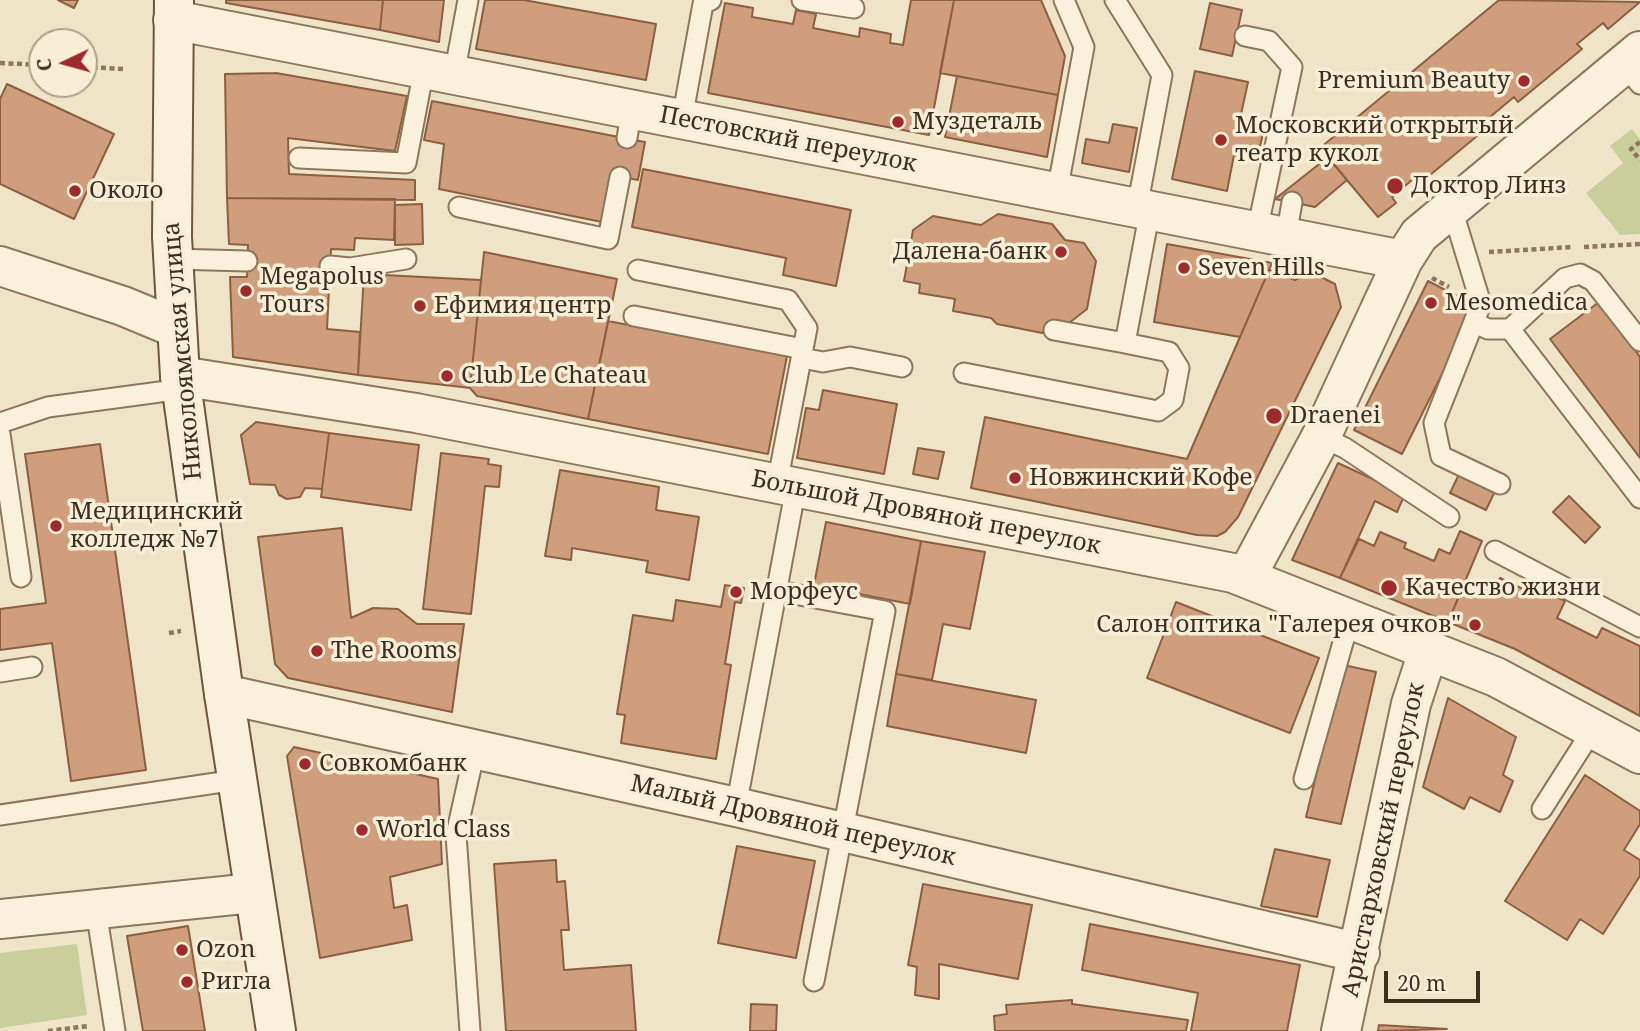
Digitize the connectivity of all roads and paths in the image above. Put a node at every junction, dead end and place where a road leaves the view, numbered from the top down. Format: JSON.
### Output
{"nodes":[{"id":1,"x":468,"y":0,"type":"edge"},
{"id":2,"x":710,"y":0,"type":"edge"},
{"id":3,"x":802,"y":0,"type":"edge"},
{"id":4,"x":1064,"y":0,"type":"edge"},
{"id":5,"x":1115,"y":0,"type":"edge"},
{"id":6,"x":854,"y":8,"type":"dead end"},
{"id":7,"x":173,"y":10,"type":"edge"},
{"id":8,"x":1245,"y":36,"type":"dead end"},
{"id":9,"x":0,"y":63,"type":"edge"},
{"id":10,"x":28,"y":64,"type":"edge"},
{"id":11,"x":1635,"y":66,"type":"edge"},
{"id":12,"x":98,"y":68,"type":"edge"},
{"id":13,"x":125,"y":69,"type":"dead end"},
{"id":14,"x":439,"y":72,"type":"junction"},
{"id":15,"x":682,"y":119,"type":"junction"},
{"id":16,"x":1640,"y":142,"type":"edge"},
{"id":17,"x":299,"y":158,"type":"dead end"},
{"id":18,"x":1640,"y":160,"type":"edge"},
{"id":19,"x":620,"y":177,"type":"dead end"},
{"id":20,"x":1057,"y":192,"type":"junction"},
{"id":21,"x":459,"y":207,"type":"dead end"},
{"id":22,"x":1144,"y":209,"type":"junction"},
{"id":23,"x":1446,"y":211,"type":"junction"},
{"id":24,"x":1278,"y":224,"type":"junction"},
{"id":25,"x":1640,"y":244,"type":"edge"},
{"id":26,"x":1465,"y":253,"type":"junction"},
{"id":27,"x":173,"y":258,"type":"junction"},
{"id":28,"x":406,"y":259,"type":"dead end"},
{"id":29,"x":1403,"y":260,"type":"junction"},
{"id":30,"x":247,"y":261,"type":"dead end"},
{"id":31,"x":0,"y":266,"type":"edge"},
{"id":32,"x":330,"y":266,"type":"dead end"},
{"id":33,"x":638,"y":270,"type":"dead end"},
{"id":34,"x":634,"y":316,"type":"dead end"},
{"id":35,"x":1475,"y":323,"type":"junction"},
{"id":36,"x":176,"y":328,"type":"junction"},
{"id":37,"x":1510,"y":329,"type":"junction"},
{"id":38,"x":1054,"y":330,"type":"dead end"},
{"id":39,"x":1640,"y":341,"type":"edge"},
{"id":40,"x":1125,"y":343,"type":"junction"},
{"id":41,"x":803,"y":353,"type":"junction"},
{"id":42,"x":902,"y":367,"type":"dead end"},
{"id":43,"x":964,"y":373,"type":"dead end"},
{"id":44,"x":181,"y":383,"type":"junction"},
{"id":45,"x":0,"y":423,"type":"edge"},
{"id":46,"x":0,"y":435,"type":"edge"},
{"id":47,"x":1321,"y":437,"type":"junction"},
{"id":48,"x":1500,"y":484,"type":"dead end"},
{"id":49,"x":787,"y":485,"type":"junction"},
{"id":50,"x":1640,"y":498,"type":"edge"},
{"id":51,"x":1449,"y":517,"type":"dead end"},
{"id":52,"x":1495,"y":551,"type":"dead end"},
{"id":53,"x":1245,"y":577,"type":"junction"},
{"id":54,"x":20,"y":578,"type":"dead end"},
{"id":55,"x":778,"y":591,"type":"junction"},
{"id":56,"x":1350,"y":618,"type":"junction"},
{"id":57,"x":1640,"y":627,"type":"edge"},
{"id":58,"x":1429,"y":649,"type":"junction"},
{"id":59,"x":32,"y":667,"type":"dead end"},
{"id":60,"x":0,"y":671,"type":"edge"},
{"id":61,"x":224,"y":694,"type":"junction"},
{"id":62,"x":1593,"y":729,"type":"junction"},
{"id":63,"x":475,"y":750,"type":"junction"},
{"id":64,"x":1640,"y":754,"type":"edge"},
{"id":65,"x":236,"y":779,"type":"junction"},
{"id":66,"x":1304,"y":779,"type":"dead end"},
{"id":67,"x":736,"y":807,"type":"junction"},
{"id":68,"x":1542,"y":809,"type":"dead end"},
{"id":69,"x":0,"y":815,"type":"edge"},
{"id":70,"x":843,"y":832,"type":"junction"},
{"id":71,"x":253,"y":893,"type":"junction"},
{"id":72,"x":96,"y":910,"type":"junction"},
{"id":73,"x":0,"y":919,"type":"edge"},
{"id":74,"x":1360,"y":953,"type":"junction"},
{"id":75,"x":814,"y":981,"type":"dead end"},
{"id":76,"x":114,"y":1027,"type":"edge"},
{"id":77,"x":48,"y":1031,"type":"edge"},
{"id":78,"x":276,"y":1031,"type":"edge"},
{"id":79,"x":470,"y":1031,"type":"edge"},
{"id":80,"x":1341,"y":1031,"type":"edge"}],
"edges":[{"from":1,"to":14,"type":"lane"},
{"from":2,"to":15,"type":"lane"},
{"from":3,"to":6,"type":"lane"},
{"from":4,"to":20,"type":"lane"},
{"from":5,"to":22,"type":"lane"},
{"from":7,"to":14,"type":"street","name":"Пестовский переулок"},
{"from":7,"to":27,"type":"street","name":"Николоямская улица"},
{"from":8,"to":24,"type":"lane"},
{"from":9,"to":10,"type":"path"},
{"from":11,"to":23,"type":"street"},
{"from":12,"to":13,"type":"path"},
{"from":14,"to":15,"type":"street","name":"Пестовский переулок"},
{"from":14,"to":17,"type":"lane"},
{"from":15,"to":20,"type":"street","name":"Пестовский переулок"},
{"from":16,"to":18,"type":"path"},
{"from":19,"to":21,"type":"lane"},
{"from":20,"to":22,"type":"street","name":"Пестовский переулок"},
{"from":22,"to":24,"type":"street","name":"Пестовский переулок"},
{"from":22,"to":40,"type":"lane"},
{"from":23,"to":26,"type":"lane"},
{"from":23,"to":29,"type":"street"},
{"from":24,"to":29,"type":"street","name":"Пестовский переулок"},
{"from":25,"to":26,"type":"path"},
{"from":26,"to":35,"type":"lane"},
{"from":27,"to":30,"type":"lane"},
{"from":27,"to":36,"type":"street","name":"Николоямская улица"},
{"from":28,"to":32,"type":"lane"},
{"from":29,"to":47,"type":"street"},
{"from":31,"to":36,"type":"street"},
{"from":33,"to":41,"type":"lane"},
{"from":34,"to":41,"type":"lane"},
{"from":35,"to":37,"type":"lane"},
{"from":35,"to":48,"type":"lane"},
{"from":36,"to":44,"type":"street","name":"Николоямская улица"},
{"from":37,"to":39,"type":"lane"},
{"from":37,"to":50,"type":"lane"},
{"from":38,"to":40,"type":"lane"},
{"from":40,"to":43,"type":"lane"},
{"from":41,"to":42,"type":"lane"},
{"from":41,"to":49,"type":"lane"},
{"from":44,"to":45,"type":"lane"},
{"from":44,"to":49,"type":"street","name":"Большой Дровяной переулок"},
{"from":44,"to":61,"type":"street","name":"Николоямская улица"},
{"from":46,"to":54,"type":"lane"},
{"from":47,"to":51,"type":"lane"},
{"from":47,"to":53,"type":"street"},
{"from":49,"to":53,"type":"street","name":"Большой Дровяной переулок"},
{"from":49,"to":55,"type":"lane"},
{"from":52,"to":57,"type":"lane"},
{"from":53,"to":56,"type":"street","name":"Большой Дровяной переулок"},
{"from":55,"to":67,"type":"lane"},
{"from":55,"to":70,"type":"lane"},
{"from":56,"to":58,"type":"street","name":"Большой Дровяной переулок"},
{"from":56,"to":66,"type":"lane"},
{"from":58,"to":62,"type":"street","name":"Большой Дровяной переулок"},
{"from":58,"to":74,"type":"street","name":"Аристарховский переулок"},
{"from":59,"to":60,"type":"lane"},
{"from":61,"to":63,"type":"street","name":"Малый Дровяной переулок"},
{"from":61,"to":65,"type":"street","name":"Николоямская улица"},
{"from":62,"to":64,"type":"street","name":"Большой Дровяной переулок"},
{"from":62,"to":68,"type":"lane"},
{"from":63,"to":67,"type":"street","name":"Малый Дровяной переулок"},
{"from":63,"to":79,"type":"lane"},
{"from":65,"to":69,"type":"lane"},
{"from":65,"to":71,"type":"street","name":"Николоямская улица"},
{"from":67,"to":70,"type":"street","name":"Малый Дровяной переулок"},
{"from":70,"to":74,"type":"street","name":"Малый Дровяной переулок"},
{"from":70,"to":75,"type":"lane"},
{"from":71,"to":72,"type":"street"},
{"from":71,"to":78,"type":"street","name":"Николоямская улица"},
{"from":72,"to":73,"type":"street"},
{"from":72,"to":76,"type":"lane"},
{"from":74,"to":80,"type":"street","name":"Аристарховский переулок"},
{"from":76,"to":77,"type":"path"}]}
